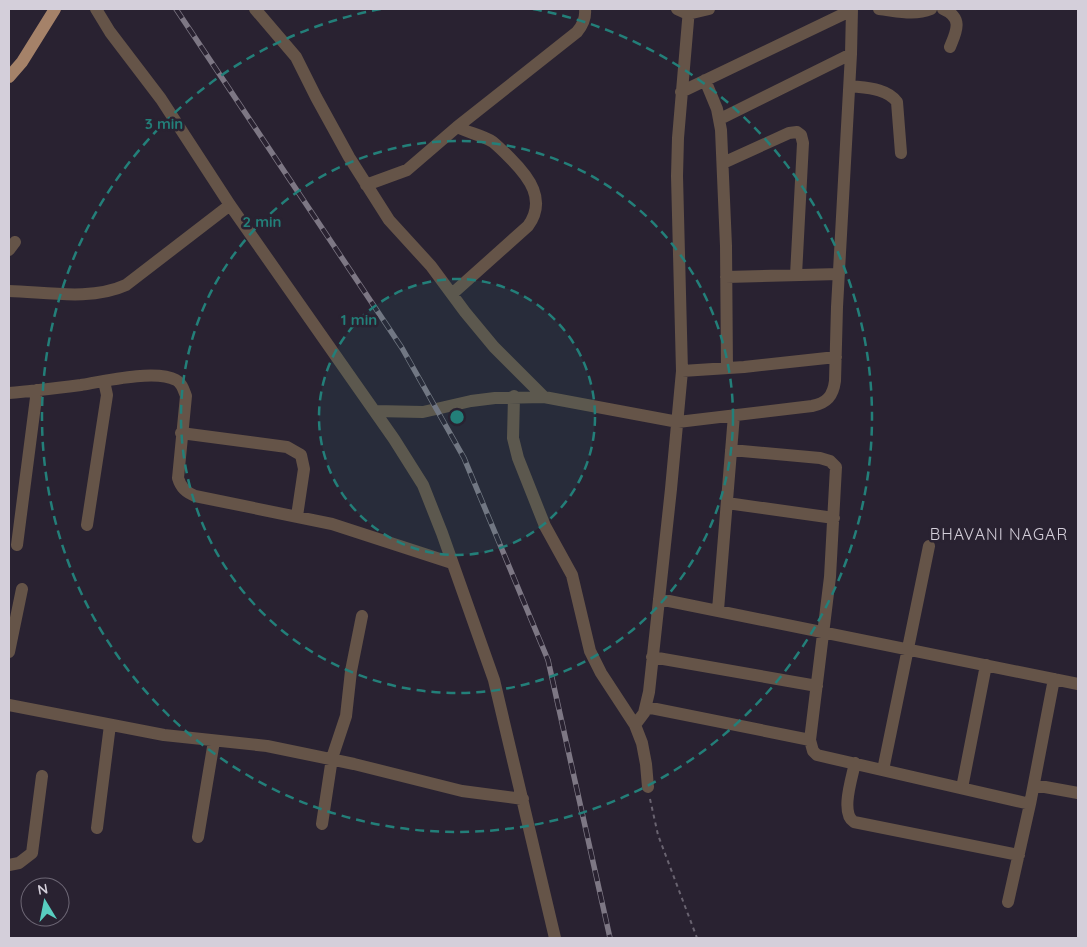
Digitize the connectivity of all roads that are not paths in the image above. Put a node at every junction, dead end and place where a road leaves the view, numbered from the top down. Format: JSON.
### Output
{"nodes":[{"id":1,"x":55,"y":9,"type":"edge"},
{"id":2,"x":96,"y":9,"type":"edge"},
{"id":3,"x":255,"y":9,"type":"edge"},
{"id":4,"x":584,"y":9,"type":"edge"},
{"id":5,"x":709,"y":9,"type":"edge"},
{"id":6,"x":852,"y":9,"type":"edge"},
{"id":7,"x":879,"y":9,"type":"edge"},
{"id":8,"x":931,"y":9,"type":"edge"},
{"id":9,"x":943,"y":9,"type":"edge"},
{"id":10,"x":685,"y":11,"type":"edge"},
{"id":11,"x":950,"y":48,"type":"dead end"},
{"id":12,"x":851,"y":54,"type":"junction"},
{"id":13,"x":9,"y":77,"type":"edge"},
{"id":14,"x":705,"y":80,"type":"junction"},
{"id":15,"x":850,"y":86,"type":"junction"},
{"id":16,"x":681,"y":92,"type":"junction"},
{"id":17,"x":720,"y":119,"type":"junction"},
{"id":18,"x":457,"y":127,"type":"junction"},
{"id":19,"x":901,"y":153,"type":"dead end"},
{"id":20,"x":723,"y":163,"type":"junction"},
{"id":21,"x":366,"y":185,"type":"junction"},
{"id":22,"x":230,"y":205,"type":"junction"},
{"id":23,"x":839,"y":274,"type":"junction"},
{"id":24,"x":796,"y":275,"type":"junction"},
{"id":25,"x":726,"y":277,"type":"junction"},
{"id":26,"x":9,"y":291,"type":"edge"},
{"id":27,"x":452,"y":294,"type":"junction"},
{"id":28,"x":836,"y":357,"type":"junction"},
{"id":29,"x":728,"y":368,"type":"junction"},
{"id":30,"x":682,"y":371,"type":"junction"},
{"id":31,"x":104,"y":381,"type":"junction"},
{"id":32,"x":37,"y":390,"type":"junction"},
{"id":33,"x":9,"y":393,"type":"edge"},
{"id":34,"x":514,"y":396,"type":"junction"},
{"id":35,"x":544,"y":397,"type":"junction"},
{"id":36,"x":375,"y":411,"type":"junction"},
{"id":37,"x":734,"y":416,"type":"junction"},
{"id":38,"x":678,"y":422,"type":"junction"},
{"id":39,"x":181,"y":433,"type":"junction"},
{"id":40,"x":731,"y":450,"type":"junction"},
{"id":41,"x":727,"y":503,"type":"junction"},
{"id":42,"x":297,"y":516,"type":"junction"},
{"id":43,"x":834,"y":518,"type":"junction"},
{"id":44,"x":86,"y":525,"type":"dead end"},
{"id":45,"x":17,"y":545,"type":"dead end"},
{"id":46,"x":929,"y":546,"type":"dead end"},
{"id":47,"x":452,"y":563,"type":"junction"},
{"id":48,"x":22,"y":589,"type":"dead end"},
{"id":49,"x":659,"y":599,"type":"junction"},
{"id":50,"x":718,"y":610,"type":"junction"},
{"id":51,"x":362,"y":616,"type":"dead end"},
{"id":52,"x":824,"y":632,"type":"junction"},
{"id":53,"x":909,"y":649,"type":"junction"},
{"id":54,"x":9,"y":652,"type":"edge"},
{"id":55,"x":652,"y":657,"type":"junction"},
{"id":56,"x":986,"y":665,"type":"junction"},
{"id":57,"x":1054,"y":679,"type":"junction"},
{"id":58,"x":1078,"y":684,"type":"edge"},
{"id":59,"x":817,"y":686,"type":"junction"},
{"id":60,"x":9,"y":705,"type":"edge"},
{"id":61,"x":646,"y":707,"type":"junction"},
{"id":62,"x":110,"y":725,"type":"junction"},
{"id":63,"x":635,"y":725,"type":"junction"},
{"id":64,"x":810,"y":740,"type":"junction"},
{"id":65,"x":214,"y":741,"type":"junction"},
{"id":66,"x":332,"y":758,"type":"junction"},
{"id":67,"x":855,"y":763,"type":"junction"},
{"id":68,"x":883,"y":770,"type":"junction"},
{"id":69,"x":42,"y":776,"type":"dead end"},
{"id":70,"x":1034,"y":785,"type":"junction"},
{"id":71,"x":648,"y":787,"type":"road end"},
{"id":72,"x":962,"y":788,"type":"junction"},
{"id":73,"x":1078,"y":793,"type":"edge"},
{"id":74,"x":522,"y":799,"type":"junction"},
{"id":75,"x":1030,"y":804,"type":"junction"},
{"id":76,"x":322,"y":824,"type":"dead end"},
{"id":77,"x":97,"y":828,"type":"dead end"},
{"id":78,"x":198,"y":837,"type":"dead end"},
{"id":79,"x":1019,"y":856,"type":"junction"},
{"id":80,"x":9,"y":865,"type":"edge"},
{"id":81,"x":1008,"y":902,"type":"dead end"},
{"id":82,"x":555,"y":938,"type":"edge"}],
"edges":[{"from":1,"to":13,"type":"main road"},
{"from":2,"to":22,"type":"street"},
{"from":3,"to":21,"type":"street"},
{"from":4,"to":18,"type":"street"},
{"from":5,"to":10,"type":"street"},
{"from":6,"to":12,"type":"street"},
{"from":6,"to":14,"type":"street"},
{"from":7,"to":8,"type":"street"},
{"from":9,"to":11,"type":"street"},
{"from":10,"to":16,"type":"street"},
{"from":12,"to":15,"type":"street"},
{"from":12,"to":17,"type":"street"},
{"from":14,"to":16,"type":"street"},
{"from":14,"to":17,"type":"street"},
{"from":15,"to":19,"type":"street"},
{"from":15,"to":23,"type":"street"},
{"from":16,"to":30,"type":"street"},
{"from":17,"to":20,"type":"street"},
{"from":18,"to":21,"type":"street"},
{"from":18,"to":27,"type":"street"},
{"from":20,"to":24,"type":"street"},
{"from":20,"to":25,"type":"street"},
{"from":21,"to":27,"type":"street"},
{"from":22,"to":26,"type":"street"},
{"from":22,"to":36,"type":"street"},
{"from":23,"to":24,"type":"street"},
{"from":23,"to":28,"type":"street"},
{"from":24,"to":25,"type":"street"},
{"from":25,"to":29,"type":"street"},
{"from":27,"to":35,"type":"street"},
{"from":28,"to":29,"type":"street"},
{"from":28,"to":37,"type":"street"},
{"from":29,"to":30,"type":"street"},
{"from":30,"to":38,"type":"street"},
{"from":31,"to":32,"type":"street"},
{"from":31,"to":39,"type":"street"},
{"from":31,"to":44,"type":"street"},
{"from":32,"to":33,"type":"street"},
{"from":32,"to":45,"type":"street"},
{"from":34,"to":35,"type":"street"},
{"from":34,"to":36,"type":"street"},
{"from":34,"to":63,"type":"street"},
{"from":35,"to":38,"type":"street"},
{"from":36,"to":47,"type":"street"},
{"from":37,"to":38,"type":"street"},
{"from":37,"to":40,"type":"street"},
{"from":38,"to":49,"type":"street"},
{"from":39,"to":42,"type":"street"},
{"from":39,"to":42,"type":"street"},
{"from":40,"to":41,"type":"street"},
{"from":40,"to":43,"type":"street"},
{"from":41,"to":43,"type":"street"},
{"from":41,"to":50,"type":"street"},
{"from":42,"to":47,"type":"street"},
{"from":43,"to":52,"type":"street"},
{"from":46,"to":53,"type":"street"},
{"from":47,"to":74,"type":"street"},
{"from":48,"to":54,"type":"street"},
{"from":49,"to":50,"type":"street"},
{"from":49,"to":55,"type":"street"},
{"from":50,"to":52,"type":"street"},
{"from":51,"to":66,"type":"street"},
{"from":52,"to":53,"type":"street"},
{"from":52,"to":59,"type":"street"},
{"from":53,"to":56,"type":"street"},
{"from":53,"to":68,"type":"street"},
{"from":55,"to":59,"type":"street"},
{"from":55,"to":61,"type":"street"},
{"from":56,"to":57,"type":"street"},
{"from":56,"to":72,"type":"street"},
{"from":57,"to":58,"type":"street"},
{"from":57,"to":70,"type":"street"},
{"from":59,"to":64,"type":"street"},
{"from":60,"to":62,"type":"street"},
{"from":61,"to":63,"type":"street"},
{"from":61,"to":64,"type":"street"},
{"from":62,"to":65,"type":"street"},
{"from":62,"to":77,"type":"street"},
{"from":63,"to":71,"type":"street"},
{"from":64,"to":67,"type":"street"},
{"from":65,"to":66,"type":"street"},
{"from":65,"to":78,"type":"street"},
{"from":66,"to":74,"type":"street"},
{"from":66,"to":76,"type":"street"},
{"from":67,"to":68,"type":"street"},
{"from":67,"to":79,"type":"street"},
{"from":68,"to":72,"type":"street"},
{"from":69,"to":80,"type":"street"},
{"from":70,"to":73,"type":"street"},
{"from":70,"to":75,"type":"street"},
{"from":72,"to":75,"type":"street"},
{"from":74,"to":82,"type":"street"},
{"from":75,"to":79,"type":"street"},
{"from":79,"to":81,"type":"street"}]}
